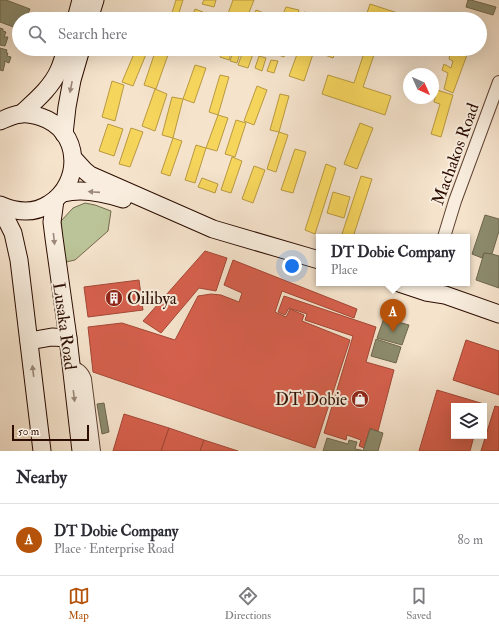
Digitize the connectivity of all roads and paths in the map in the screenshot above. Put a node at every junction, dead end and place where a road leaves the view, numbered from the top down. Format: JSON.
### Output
{"nodes":[{"id":1,"x":81,"y":0,"type":"edge"},
{"id":2,"x":95,"y":0,"type":"edge"},
{"id":3,"x":78,"y":12,"type":"edge"},
{"id":4,"x":91,"y":12,"type":"edge"},
{"id":5,"x":63,"y":56,"type":"edge"},
{"id":6,"x":78,"y":56,"type":"edge"},
{"id":7,"x":499,"y":82,"type":"edge"},
{"id":8,"x":21,"y":114,"type":"junction"},
{"id":9,"x":0,"y":121,"type":"edge"},
{"id":10,"x":64,"y":134,"type":"junction"},
{"id":11,"x":73,"y":158,"type":"junction"},
{"id":12,"x":59,"y":197,"type":"junction"},
{"id":13,"x":0,"y":206,"type":"edge"},
{"id":14,"x":172,"y":211,"type":"junction"},
{"id":15,"x":445,"y":234,"type":"edge"},
{"id":16,"x":316,"y":259,"type":"edge"},
{"id":17,"x":428,"y":287,"type":"edge"},
{"id":18,"x":499,"y":314,"type":"edge"},
{"id":19,"x":68,"y":338,"type":"junction"},
{"id":20,"x":29,"y":341,"type":"junction"},
{"id":21,"x":71,"y":366,"type":"junction"},
{"id":22,"x":42,"y":451,"type":"edge"},
{"id":23,"x":81,"y":451,"type":"edge"},
{"id":24,"x":94,"y":451,"type":"edge"}],
"edges":[{"from":1,"to":3,"type":"main road"},
{"from":2,"to":4,"type":"main road"},
{"from":5,"to":8,"type":"main road"},
{"from":6,"to":10,"type":"main road","one_way":true},
{"from":7,"to":15,"type":"street","name":"Machakos Road"},
{"from":8,"to":9,"type":"main road"},
{"from":8,"to":10,"type":"main road"},
{"from":10,"to":11,"type":"main road"},
{"from":11,"to":12,"type":"main road","name":"Lusaka Road"},
{"from":11,"to":14,"type":"main road"},
{"from":12,"to":13,"type":"main road"},
{"from":14,"to":12,"type":"main road","one_way":true},
{"from":12,"to":19,"type":"main road","name":"Lusaka Road","one_way":true},
{"from":13,"to":20,"type":"main road"},
{"from":14,"to":16,"type":"main road"},
{"from":17,"to":18,"type":"main road"},
{"from":19,"to":20,"type":"main road"},
{"from":19,"to":21,"type":"main road","name":"Lusaka Road"},
{"from":22,"to":20,"type":"main road","one_way":true},
{"from":21,"to":23,"type":"main road","name":"Lusaka Road","one_way":true},
{"from":21,"to":24,"type":"street"}]}
